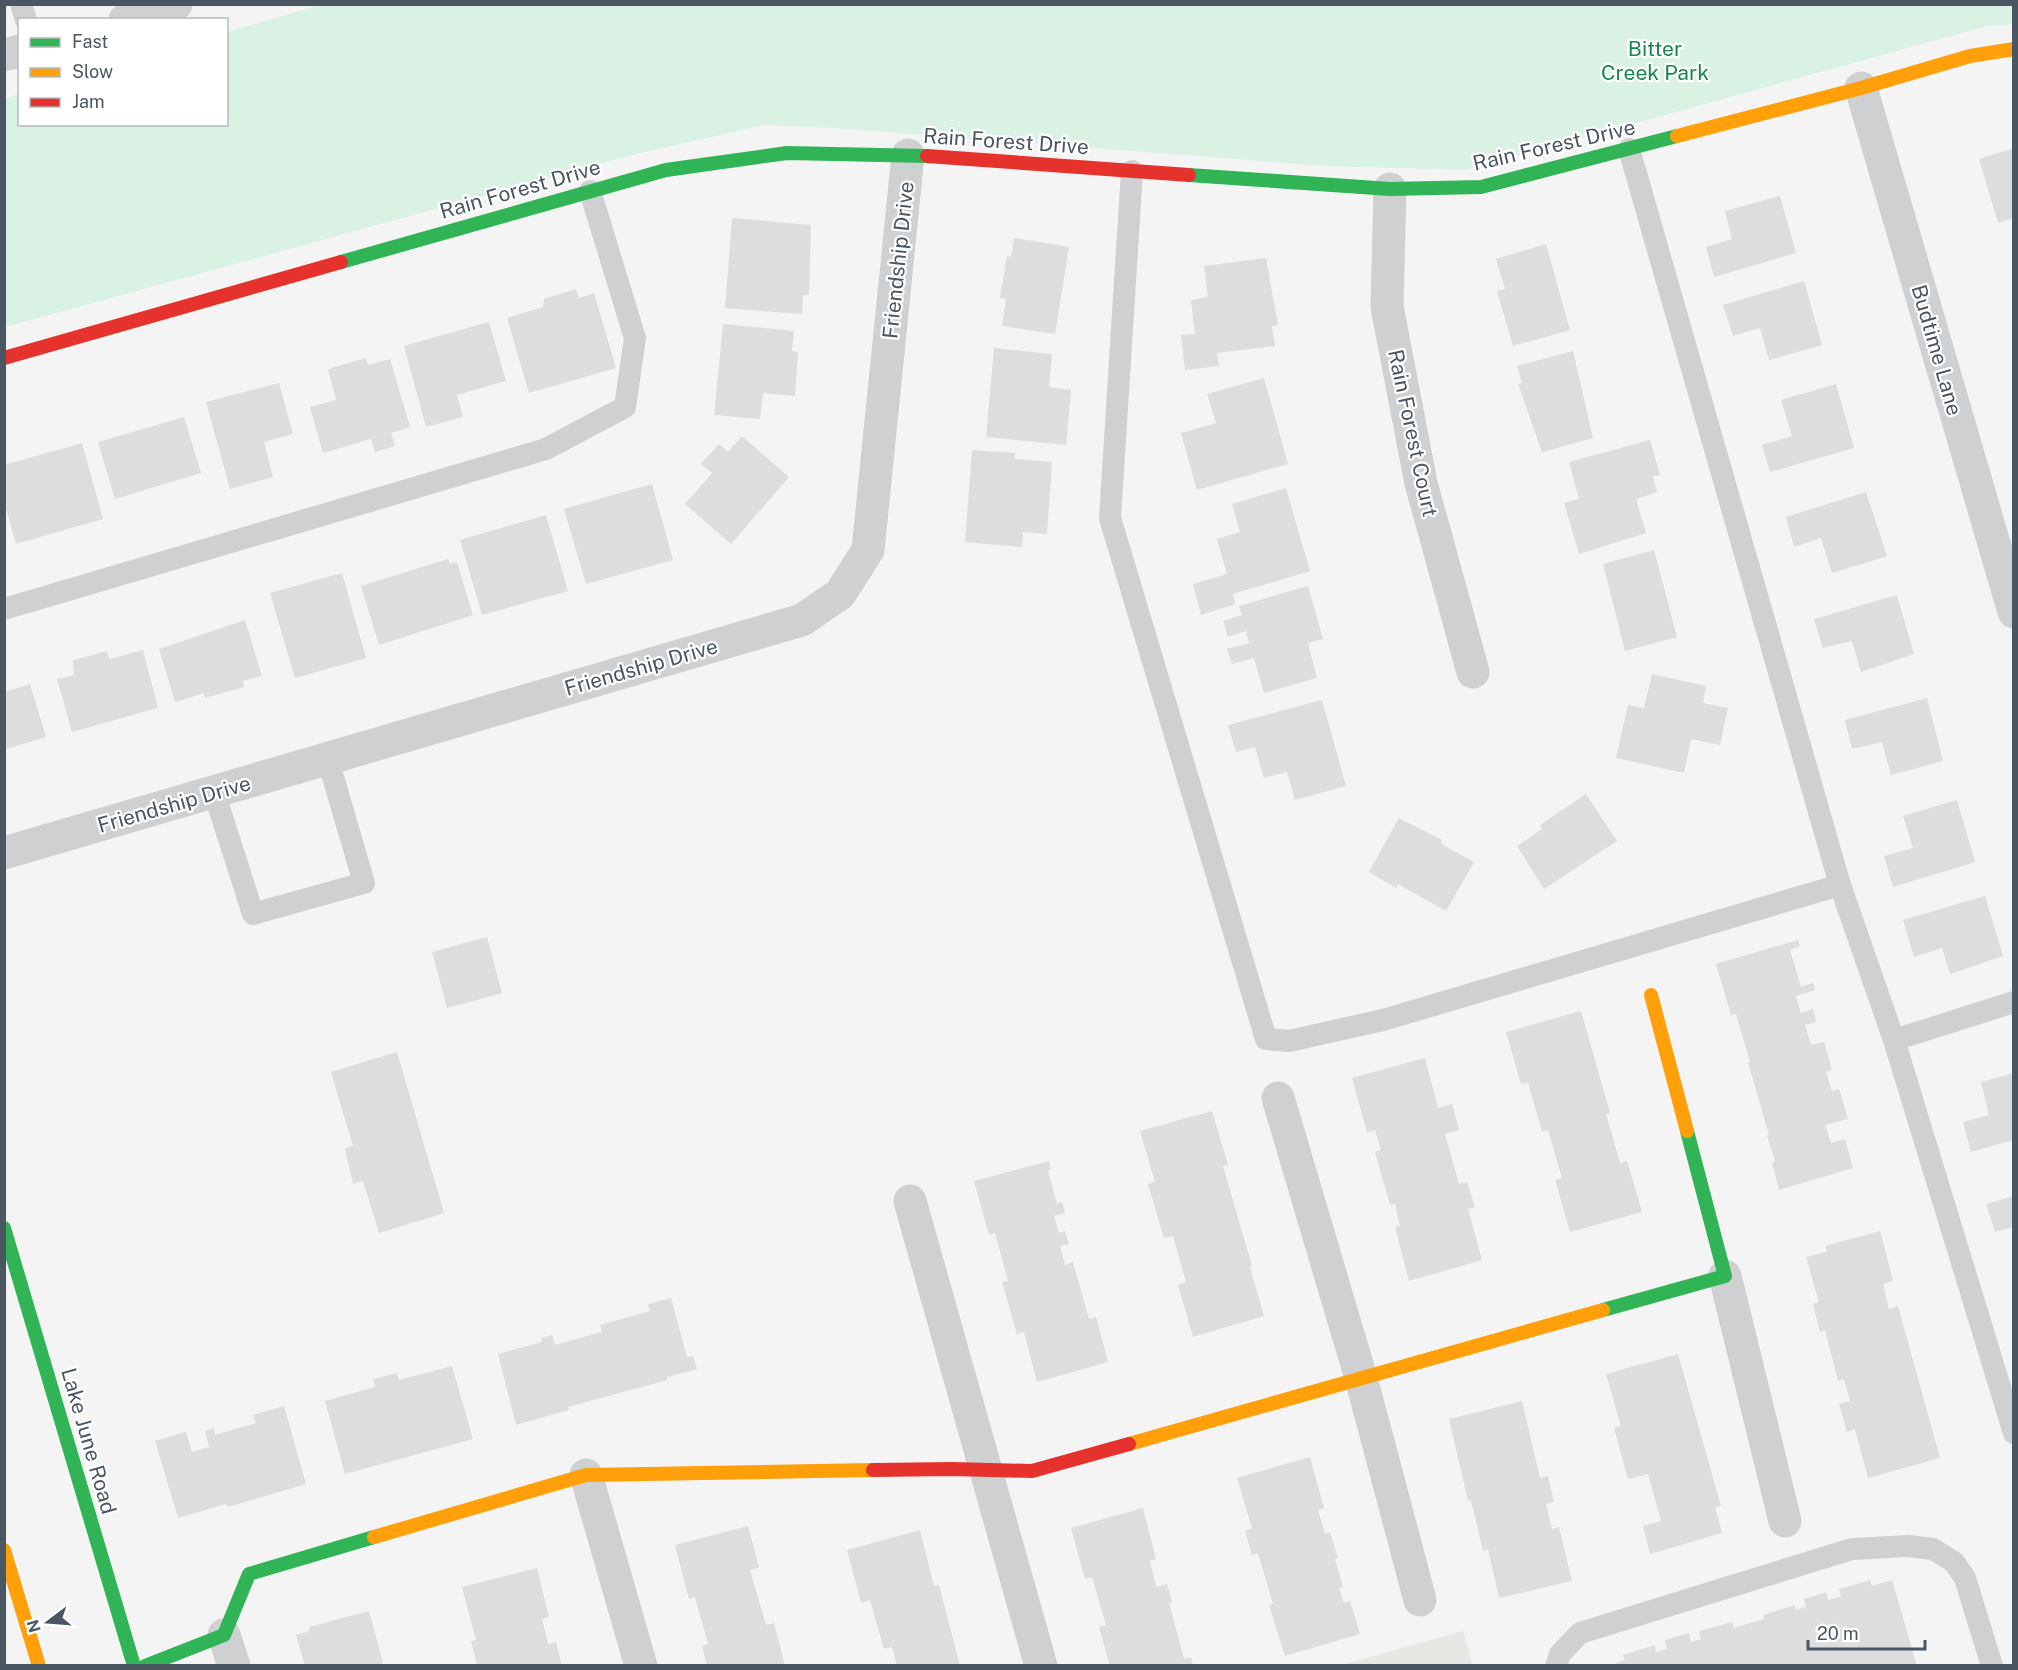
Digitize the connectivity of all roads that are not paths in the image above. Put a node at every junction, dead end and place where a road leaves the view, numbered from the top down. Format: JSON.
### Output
{"nodes":[{"id":1,"x":176,"y":4,"type":"edge"},
{"id":2,"x":131,"y":18,"type":"edge"},
{"id":3,"x":2013,"y":49,"type":"edge"},
{"id":4,"x":1861,"y":88,"type":"junction"},
{"id":5,"x":1629,"y":149,"type":"junction"},
{"id":6,"x":908,"y":155,"type":"junction"},
{"id":7,"x":1132,"y":171,"type":"junction"},
{"id":8,"x":1390,"y":189,"type":"junction"},
{"id":9,"x":590,"y":191,"type":"junction"},
{"id":10,"x":4,"y":358,"type":"edge"},
{"id":11,"x":4,"y":609,"type":"edge"},
{"id":12,"x":2013,"y":612,"type":"edge"},
{"id":13,"x":1473,"y":672,"type":"dead end"},
{"id":14,"x":328,"y":760,"type":"junction"},
{"id":15,"x":214,"y":792,"type":"junction"},
{"id":16,"x":4,"y":853,"type":"edge"},
{"id":17,"x":1839,"y":885,"type":"junction"},
{"id":18,"x":1650,"y":995,"type":"dead end"},
{"id":19,"x":2013,"y":1002,"type":"edge"},
{"id":20,"x":1894,"y":1040,"type":"junction"},
{"id":21,"x":1278,"y":1098,"type":"dead end"},
{"id":22,"x":910,"y":1201,"type":"dead end"},
{"id":23,"x":4,"y":1228,"type":"edge"},
{"id":24,"x":1725,"y":1276,"type":"junction"},
{"id":25,"x":1361,"y":1378,"type":"junction"},
{"id":26,"x":2013,"y":1434,"type":"edge"},
{"id":27,"x":985,"y":1470,"type":"junction"},
{"id":28,"x":586,"y":1475,"type":"junction"},
{"id":29,"x":1785,"y":1521,"type":"dead end"},
{"id":30,"x":4,"y":1550,"type":"edge"},
{"id":31,"x":1420,"y":1600,"type":"dead end"},
{"id":32,"x":224,"y":1635,"type":"junction"},
{"id":33,"x":39,"y":1665,"type":"edge"},
{"id":34,"x":134,"y":1665,"type":"edge"},
{"id":35,"x":144,"y":1665,"type":"edge"},
{"id":36,"x":234,"y":1665,"type":"edge"},
{"id":37,"x":641,"y":1665,"type":"edge"},
{"id":38,"x":1041,"y":1665,"type":"edge"},
{"id":39,"x":1557,"y":1665,"type":"edge"},
{"id":40,"x":1992,"y":1665,"type":"edge"}],
"edges":[{"from":1,"to":2,"type":"street"},
{"from":3,"to":4,"type":"street","name":"Rain Forest Drive"},
{"from":4,"to":5,"type":"street","name":"Rain Forest Drive"},
{"from":4,"to":12,"type":"street","name":"Budtime Lane"},
{"from":5,"to":8,"type":"street","name":"Rain Forest Drive"},
{"from":5,"to":17,"type":"lane"},
{"from":6,"to":7,"type":"street","name":"Rain Forest Drive"},
{"from":6,"to":9,"type":"street","name":"Rain Forest Drive"},
{"from":6,"to":14,"type":"street","name":"Friendship Drive"},
{"from":7,"to":8,"type":"street","name":"Rain Forest Drive"},
{"from":7,"to":17,"type":"lane"},
{"from":8,"to":13,"type":"street","name":"Rain Forest Court"},
{"from":9,"to":10,"type":"street","name":"Rain Forest Drive"},
{"from":9,"to":11,"type":"lane"},
{"from":14,"to":15,"type":"street","name":"Friendship Drive"},
{"from":14,"to":15,"type":"lane"},
{"from":15,"to":16,"type":"street","name":"Friendship Drive"},
{"from":17,"to":20,"type":"lane"},
{"from":18,"to":24,"type":"street"},
{"from":19,"to":20,"type":"lane"},
{"from":20,"to":26,"type":"lane"},
{"from":21,"to":25,"type":"street"},
{"from":22,"to":27,"type":"street"},
{"from":23,"to":34,"type":"street","name":"Lake June Road"},
{"from":24,"to":25,"type":"street"},
{"from":24,"to":29,"type":"street"},
{"from":25,"to":27,"type":"street"},
{"from":25,"to":31,"type":"street"},
{"from":27,"to":28,"type":"street"},
{"from":27,"to":38,"type":"street"},
{"from":28,"to":32,"type":"street"},
{"from":28,"to":37,"type":"street"},
{"from":30,"to":33,"type":"street"},
{"from":32,"to":35,"type":"street"},
{"from":32,"to":36,"type":"street"},
{"from":39,"to":40,"type":"lane"}]}
